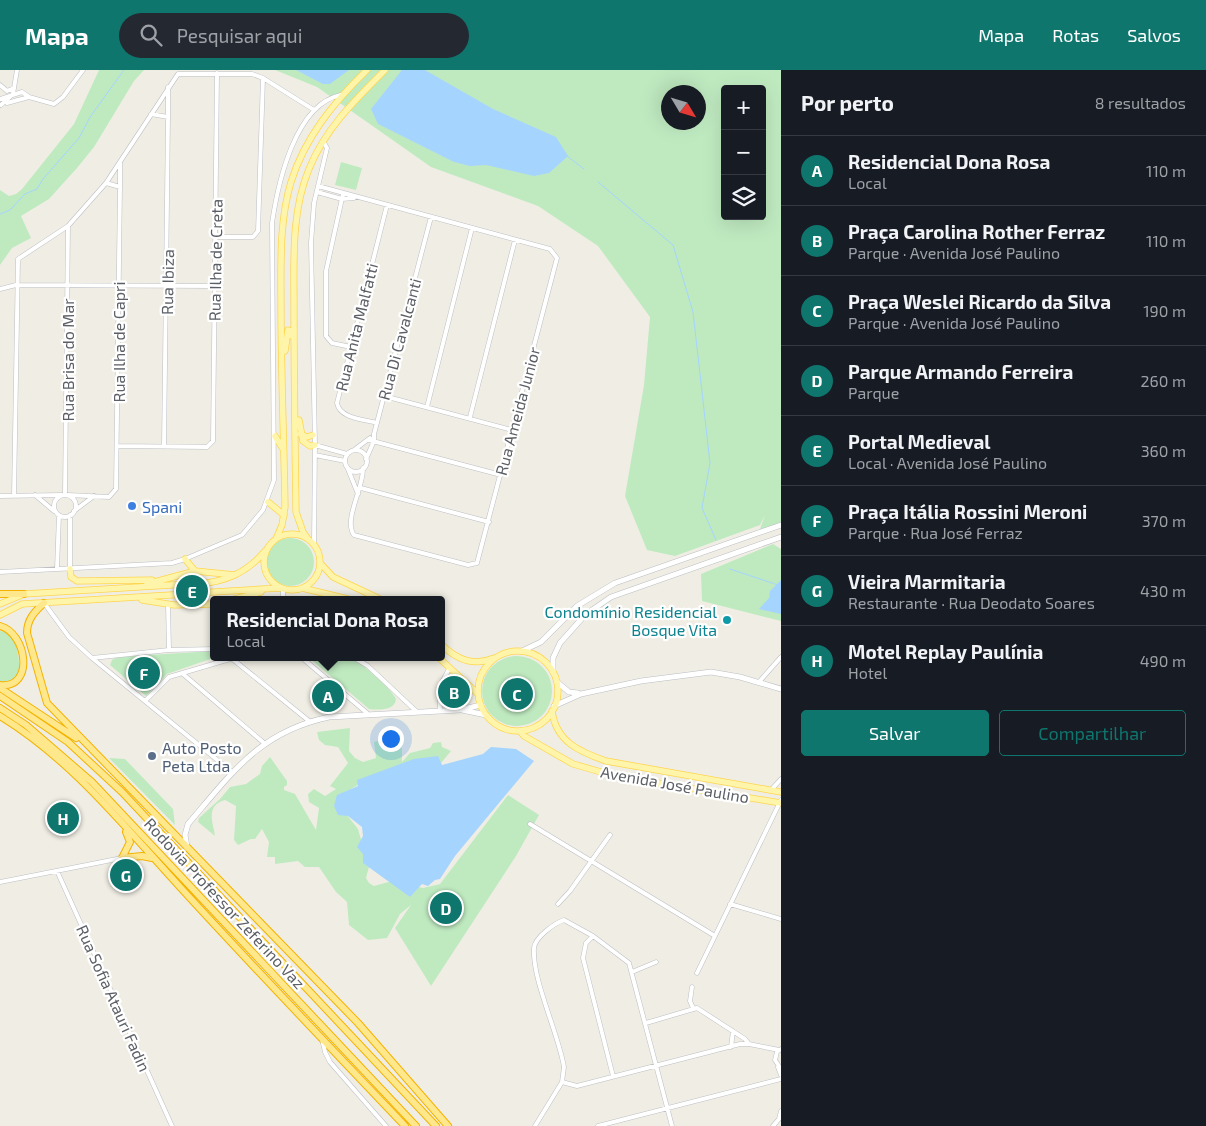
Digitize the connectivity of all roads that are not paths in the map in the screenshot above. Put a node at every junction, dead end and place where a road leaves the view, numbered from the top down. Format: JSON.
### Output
{"nodes":[{"id":1,"x":17,"y":70,"type":"edge"},
{"id":2,"x":82,"y":70,"type":"edge"},
{"id":3,"x":367,"y":70,"type":"edge"},
{"id":4,"x":385,"y":70,"type":"edge"},
{"id":5,"x":217,"y":73,"type":"junction"},
{"id":6,"x":263,"y":78,"type":"junction"},
{"id":7,"x":16,"y":83,"type":"junction"},
{"id":8,"x":0,"y":86,"type":"edge"},
{"id":9,"x":168,"y":87,"type":"junction"},
{"id":10,"x":22,"y":92,"type":"junction"},
{"id":11,"x":13,"y":94,"type":"junction"},
{"id":12,"x":341,"y":95,"type":"junction"},
{"id":13,"x":29,"y":97,"type":"junction"},
{"id":14,"x":0,"y":99,"type":"edge"},
{"id":15,"x":1,"y":105,"type":"edge"},
{"id":16,"x":314,"y":110,"type":"junction"},
{"id":17,"x":151,"y":114,"type":"junction"},
{"id":18,"x":168,"y":117,"type":"junction"},
{"id":19,"x":323,"y":141,"type":"junction"},
{"id":20,"x":120,"y":162,"type":"junction"},
{"id":21,"x":106,"y":183,"type":"junction"},
{"id":22,"x":318,"y":186,"type":"junction"},
{"id":23,"x":120,"y":187,"type":"junction"},
{"id":24,"x":317,"y":192,"type":"junction"},
{"id":25,"x":343,"y":194,"type":"junction"},
{"id":26,"x":356,"y":197,"type":"junction"},
{"id":27,"x":342,"y":199,"type":"junction"},
{"id":28,"x":387,"y":205,"type":"junction"},
{"id":29,"x":431,"y":218,"type":"junction"},
{"id":30,"x":68,"y":226,"type":"junction"},
{"id":31,"x":472,"y":228,"type":"junction"},
{"id":32,"x":216,"y":237,"type":"junction"},
{"id":33,"x":515,"y":240,"type":"junction"},
{"id":34,"x":16,"y":285,"type":"junction"},
{"id":35,"x":67,"y":286,"type":"junction"},
{"id":36,"x":118,"y":286,"type":"junction"},
{"id":37,"x":167,"y":286,"type":"junction"},
{"id":38,"x":214,"y":286,"type":"junction"},
{"id":39,"x":0,"y":289,"type":"edge"},
{"id":40,"x":351,"y":347,"type":"junction"},
{"id":41,"x":294,"y":356,"type":"junction"},
{"id":42,"x":282,"y":390,"type":"junction"},
{"id":43,"x":384,"y":396,"type":"junction"},
{"id":44,"x":427,"y":407,"type":"junction"},
{"id":45,"x":295,"y":411,"type":"junction"},
{"id":46,"x":470,"y":417,"type":"junction"},
{"id":47,"x":377,"y":423,"type":"junction"},
{"id":48,"x":512,"y":430,"type":"junction"},
{"id":49,"x":300,"y":434,"type":"junction"},
{"id":50,"x":374,"y":434,"type":"junction"},
{"id":51,"x":313,"y":435,"type":"junction"},
{"id":52,"x":275,"y":436,"type":"junction"},
{"id":53,"x":369,"y":440,"type":"junction"},
{"id":54,"x":374,"y":440,"type":"junction"},
{"id":55,"x":315,"y":445,"type":"junction"},
{"id":56,"x":117,"y":446,"type":"junction"},
{"id":57,"x":164,"y":447,"type":"junction"},
{"id":58,"x":284,"y":450,"type":"junction"},
{"id":59,"x":354,"y":450,"type":"junction"},
{"id":60,"x":347,"y":454,"type":"junction"},
{"id":61,"x":315,"y":455,"type":"junction"},
{"id":62,"x":366,"y":459,"type":"junction"},
{"id":63,"x":345,"y":461,"type":"junction"},
{"id":64,"x":363,"y":468,"type":"junction"},
{"id":65,"x":348,"y":469,"type":"junction"},
{"id":66,"x":501,"y":475,"type":"junction"},
{"id":67,"x":361,"y":488,"type":"junction"},
{"id":68,"x":35,"y":495,"type":"junction"},
{"id":69,"x":65,"y":495,"type":"junction"},
{"id":70,"x":0,"y":496,"type":"edge"},
{"id":71,"x":14,"y":496,"type":"junction"},
{"id":72,"x":94,"y":496,"type":"junction"},
{"id":73,"x":358,"y":496,"type":"junction"},
{"id":74,"x":268,"y":502,"type":"junction"},
{"id":75,"x":55,"y":511,"type":"junction"},
{"id":76,"x":74,"y":512,"type":"junction"},
{"id":77,"x":59,"y":515,"type":"junction"},
{"id":78,"x":284,"y":515,"type":"junction"},
{"id":79,"x":70,"y":516,"type":"junction"},
{"id":80,"x":489,"y":522,"type":"junction"},
{"id":81,"x":781,"y":525,"type":"edge"},
{"id":82,"x":308,"y":538,"type":"junction"},
{"id":83,"x":781,"y":538,"type":"edge"},
{"id":84,"x":276,"y":539,"type":"junction"},
{"id":85,"x":59,"y":543,"type":"junction"},
{"id":86,"x":70,"y":543,"type":"junction"},
{"id":87,"x":314,"y":544,"type":"junction"},
{"id":88,"x":266,"y":550,"type":"junction"},
{"id":89,"x":185,"y":559,"type":"junction"},
{"id":90,"x":320,"y":563,"type":"junction"},
{"id":91,"x":57,"y":569,"type":"junction"},
{"id":92,"x":70,"y":569,"type":"junction"},
{"id":93,"x":195,"y":571,"type":"junction"},
{"id":94,"x":0,"y":572,"type":"edge"},
{"id":95,"x":235,"y":575,"type":"junction"},
{"id":96,"x":164,"y":580,"type":"junction"},
{"id":97,"x":188,"y":584,"type":"dead end"},
{"id":98,"x":197,"y":584,"type":"dead end"},
{"id":99,"x":133,"y":587,"type":"junction"},
{"id":100,"x":282,"y":588,"type":"junction"},
{"id":101,"x":302,"y":588,"type":"junction"},
{"id":102,"x":268,"y":590,"type":"junction"},
{"id":103,"x":197,"y":593,"type":"dead end"},
{"id":104,"x":0,"y":594,"type":"edge"},
{"id":105,"x":24,"y":594,"type":"junction"},
{"id":106,"x":187,"y":594,"type":"dead end"},
{"id":107,"x":246,"y":596,"type":"edge"},
{"id":108,"x":283,"y":596,"type":"edge"},
{"id":109,"x":335,"y":596,"type":"edge"},
{"id":110,"x":373,"y":596,"type":"edge"},
{"id":111,"x":132,"y":598,"type":"junction"},
{"id":112,"x":44,"y":603,"type":"junction"},
{"id":113,"x":0,"y":604,"type":"edge"},
{"id":114,"x":168,"y":604,"type":"junction"},
{"id":115,"x":210,"y":604,"type":"edge"},
{"id":116,"x":0,"y":615,"type":"edge"},
{"id":117,"x":0,"y":626,"type":"edge"},
{"id":118,"x":445,"y":648,"type":"edge"},
{"id":119,"x":169,"y":650,"type":"junction"},
{"id":120,"x":210,"y":650,"type":"edge"},
{"id":121,"x":522,"y":651,"type":"junction"},
{"id":122,"x":496,"y":657,"type":"junction"},
{"id":123,"x":781,"y":657,"type":"edge"},
{"id":124,"x":92,"y":658,"type":"junction"},
{"id":125,"x":221,"y":661,"type":"edge"},
{"id":126,"x":234,"y":661,"type":"edge"},
{"id":127,"x":306,"y":661,"type":"edge"},
{"id":128,"x":442,"y":661,"type":"edge"},
{"id":129,"x":363,"y":662,"type":"edge"},
{"id":130,"x":449,"y":669,"type":"junction"},
{"id":131,"x":553,"y":672,"type":"junction"},
{"id":132,"x":183,"y":674,"type":"junction"},
{"id":133,"x":557,"y":682,"type":"junction"},
{"id":134,"x":759,"y":682,"type":"junction"},
{"id":135,"x":0,"y":686,"type":"edge"},
{"id":136,"x":781,"y":689,"type":"edge"},
{"id":137,"x":478,"y":694,"type":"junction"},
{"id":138,"x":581,"y":694,"type":"junction"},
{"id":139,"x":0,"y":696,"type":"edge"},
{"id":140,"x":145,"y":701,"type":"junction"},
{"id":141,"x":481,"y":705,"type":"junction"},
{"id":142,"x":0,"y":708,"type":"edge"},
{"id":143,"x":553,"y":709,"type":"junction"},
{"id":144,"x":440,"y":710,"type":"junction"},
{"id":145,"x":459,"y":710,"type":"junction"},
{"id":146,"x":416,"y":712,"type":"junction"},
{"id":147,"x":367,"y":713,"type":"junction"},
{"id":148,"x":486,"y":715,"type":"junction"},
{"id":149,"x":0,"y":716,"type":"edge"},
{"id":150,"x":308,"y":722,"type":"junction"},
{"id":151,"x":520,"y":730,"type":"junction"},
{"id":152,"x":264,"y":743,"type":"junction"},
{"id":153,"x":87,"y":746,"type":"junction"},
{"id":154,"x":651,"y":770,"type":"junction"},
{"id":155,"x":658,"y":771,"type":"junction"},
{"id":156,"x":232,"y":772,"type":"junction"},
{"id":157,"x":781,"y":779,"type":"edge"},
{"id":158,"x":648,"y":781,"type":"junction"},
{"id":159,"x":656,"y":782,"type":"junction"},
{"id":160,"x":771,"y":790,"type":"junction"},
{"id":161,"x":781,"y":792,"type":"edge"},
{"id":162,"x":781,"y":802,"type":"edge"},
{"id":163,"x":112,"y":812,"type":"junction"},
{"id":164,"x":530,"y":824,"type":"dead end"},
{"id":165,"x":610,"y":835,"type":"dead end"},
{"id":166,"x":187,"y":847,"type":"junction"},
{"id":167,"x":122,"y":858,"type":"junction"},
{"id":168,"x":154,"y":859,"type":"junction"},
{"id":169,"x":591,"y":860,"type":"junction"},
{"id":170,"x":57,"y":871,"type":"junction"},
{"id":171,"x":0,"y":882,"type":"edge"},
{"id":172,"x":558,"y":904,"type":"dead end"},
{"id":173,"x":730,"y":904,"type":"junction"},
{"id":174,"x":781,"y":919,"type":"edge"},
{"id":175,"x":593,"y":936,"type":"junction"},
{"id":176,"x":715,"y":936,"type":"junction"},
{"id":177,"x":656,"y":962,"type":"dead end"},
{"id":178,"x":632,"y":972,"type":"junction"},
{"id":179,"x":696,"y":973,"type":"dead end"},
{"id":180,"x":692,"y":987,"type":"dead end"},
{"id":181,"x":693,"y":1008,"type":"junction"},
{"id":182,"x":646,"y":1023,"type":"junction"},
{"id":183,"x":733,"y":1031,"type":"junction"},
{"id":184,"x":322,"y":1039,"type":"junction"},
{"id":185,"x":749,"y":1044,"type":"junction"},
{"id":186,"x":730,"y":1046,"type":"junction"},
{"id":187,"x":780,"y":1050,"type":"edge"},
{"id":188,"x":656,"y":1065,"type":"junction"},
{"id":189,"x":779,"y":1068,"type":"edge"},
{"id":190,"x":613,"y":1076,"type":"junction"},
{"id":191,"x":781,"y":1077,"type":"edge"},
{"id":192,"x":562,"y":1082,"type":"junction"},
{"id":193,"x":668,"y":1109,"type":"junction"},
{"id":194,"x":781,"y":1111,"type":"edge"},
{"id":195,"x":775,"y":1125,"type":"edge"},
{"id":196,"x":172,"y":1126,"type":"edge"},
{"id":197,"x":386,"y":1126,"type":"edge"},
{"id":198,"x":405,"y":1126,"type":"edge"},
{"id":199,"x":416,"y":1126,"type":"edge"},
{"id":200,"x":436,"y":1126,"type":"edge"},
{"id":201,"x":448,"y":1126,"type":"edge"},
{"id":202,"x":535,"y":1126,"type":"edge"},
{"id":203,"x":598,"y":1126,"type":"edge"},
{"id":204,"x":672,"y":1126,"type":"edge"}],
"edges":[{"from":1,"to":7,"type":"street"},
{"from":2,"to":13,"type":"street"},
{"from":3,"to":12,"type":"main road"},
{"from":4,"to":19,"type":"main road"},
{"from":5,"to":6,"type":"street"},
{"from":5,"to":9,"type":"street"},
{"from":5,"to":32,"type":"street","name":"Rua Ilha de Creta"},
{"from":6,"to":16,"type":"street"},
{"from":6,"to":32,"type":"street"},
{"from":7,"to":8,"type":"street"},
{"from":7,"to":10,"type":"street"},
{"from":7,"to":11,"type":"street"},
{"from":9,"to":17,"type":"street"},
{"from":9,"to":18,"type":"street","name":"Rua Ibiza"},
{"from":10,"to":11,"type":"street"},
{"from":10,"to":13,"type":"street"},
{"from":11,"to":14,"type":"street"},
{"from":11,"to":15,"type":"street"},
{"from":12,"to":16,"type":"street"},
{"from":12,"to":42,"type":"main road"},
{"from":13,"to":15,"type":"street"},
{"from":16,"to":52,"type":"street"},
{"from":17,"to":18,"type":"street"},
{"from":17,"to":20,"type":"street"},
{"from":18,"to":37,"type":"street","name":"Rua Ibiza"},
{"from":19,"to":22,"type":"street"},
{"from":19,"to":41,"type":"main road"},
{"from":20,"to":21,"type":"street"},
{"from":20,"to":23,"type":"street","name":"Rua Ilha de Capri"},
{"from":21,"to":23,"type":"street"},
{"from":21,"to":30,"type":"street"},
{"from":22,"to":24,"type":"street"},
{"from":22,"to":25,"type":"street"},
{"from":23,"to":36,"type":"street","name":"Rua Ilha de Capri"},
{"from":24,"to":27,"type":"street"},
{"from":24,"to":51,"type":"street"},
{"from":25,"to":26,"type":"street"},
{"from":25,"to":27,"type":"street"},
{"from":26,"to":27,"type":"street"},
{"from":26,"to":28,"type":"street"},
{"from":27,"to":40,"type":"street"},
{"from":28,"to":29,"type":"street"},
{"from":28,"to":40,"type":"street","name":"Rua Anita Malfatti"},
{"from":29,"to":31,"type":"street"},
{"from":29,"to":43,"type":"street","name":"Rua Di Cavalcanti"},
{"from":30,"to":34,"type":"street"},
{"from":30,"to":35,"type":"street","name":"Rua Brisa do Mar"},
{"from":31,"to":33,"type":"street"},
{"from":31,"to":44,"type":"street"},
{"from":32,"to":38,"type":"street","name":"Rua Ilha de Creta"},
{"from":33,"to":46,"type":"street"},
{"from":33,"to":48,"type":"street","name":"Rua Ameida Junior"},
{"from":34,"to":35,"type":"street"},
{"from":34,"to":39,"type":"street"},
{"from":34,"to":71,"type":"street"},
{"from":35,"to":36,"type":"street"},
{"from":35,"to":69,"type":"street","name":"Rua Brisa do Mar"},
{"from":36,"to":37,"type":"street"},
{"from":36,"to":56,"type":"street","name":"Rua Ilha de Capri"},
{"from":37,"to":38,"type":"street"},
{"from":37,"to":57,"type":"street","name":"Rua Ibiza"},
{"from":38,"to":57,"type":"street","name":"Rua Ilha de Creta"},
{"from":40,"to":47,"type":"street","name":"Rua Anita Malfatti"},
{"from":41,"to":42,"type":"main road"},
{"from":41,"to":45,"type":"main road"},
{"from":42,"to":58,"type":"main road"},
{"from":43,"to":44,"type":"street"},
{"from":43,"to":47,"type":"street","name":"Rua Di Cavalcanti"},
{"from":44,"to":46,"type":"street"},
{"from":45,"to":49,"type":"main road"},
{"from":45,"to":82,"type":"main road"},
{"from":46,"to":48,"type":"street"},
{"from":47,"to":50,"type":"street","name":"Rua Di Cavalcanti"},
{"from":48,"to":66,"type":"street","name":"Rua Ameida Junior"},
{"from":49,"to":51,"type":"main road"},
{"from":49,"to":55,"type":"main road"},
{"from":50,"to":53,"type":"street"},
{"from":50,"to":54,"type":"street","name":"Rua Di Cavalcanti"},
{"from":51,"to":55,"type":"street"},
{"from":52,"to":58,"type":"main road"},
{"from":52,"to":74,"type":"street"},
{"from":53,"to":54,"type":"street"},
{"from":53,"to":59,"type":"street"},
{"from":54,"to":62,"type":"street","name":"Rua Di Cavalcanti"},
{"from":54,"to":66,"type":"street"},
{"from":55,"to":60,"type":"street"},
{"from":55,"to":61,"type":"street"},
{"from":56,"to":57,"type":"street"},
{"from":56,"to":72,"type":"street","name":"Rua Ilha de Capri"},
{"from":58,"to":78,"type":"main road"},
{"from":59,"to":60,"type":"street"},
{"from":59,"to":62,"type":"street"},
{"from":60,"to":63,"type":"street"},
{"from":61,"to":63,"type":"street"},
{"from":61,"to":87,"type":"street"},
{"from":62,"to":64,"type":"street"},
{"from":63,"to":65,"type":"street"},
{"from":64,"to":65,"type":"street"},
{"from":64,"to":67,"type":"street"},
{"from":65,"to":73,"type":"street"},
{"from":66,"to":80,"type":"street","name":"Rua Ameida Junior"},
{"from":67,"to":73,"type":"street"},
{"from":67,"to":80,"type":"street"},
{"from":68,"to":69,"type":"street"},
{"from":68,"to":71,"type":"street"},
{"from":68,"to":75,"type":"street"},
{"from":69,"to":72,"type":"street"},
{"from":69,"to":75,"type":"street"},
{"from":69,"to":76,"type":"street"},
{"from":70,"to":71,"type":"street"},
{"from":72,"to":76,"type":"street"},
{"from":73,"to":80,"type":"street","name":"Rua Ameida Junior"},
{"from":74,"to":78,"type":"main road"},
{"from":74,"to":89,"type":"street"},
{"from":75,"to":77,"type":"street"},
{"from":76,"to":79,"type":"street"},
{"from":77,"to":79,"type":"street"},
{"from":77,"to":85,"type":"street"},
{"from":78,"to":84,"type":"main road"},
{"from":79,"to":86,"type":"street"},
{"from":81,"to":121,"type":"street"},
{"from":82,"to":84,"type":"main road"},
{"from":82,"to":87,"type":"main road"},
{"from":83,"to":131,"type":"street"},
{"from":84,"to":88,"type":"main road"},
{"from":85,"to":86,"type":"street"},
{"from":85,"to":91,"type":"street"},
{"from":86,"to":92,"type":"street"},
{"from":87,"to":90,"type":"main road"},
{"from":88,"to":95,"type":"main road"},
{"from":88,"to":100,"type":"main road"},
{"from":89,"to":92,"type":"street"},
{"from":89,"to":93,"type":"main road"},
{"from":90,"to":101,"type":"main road"},
{"from":90,"to":110,"type":"main road"},
{"from":91,"to":92,"type":"street"},
{"from":91,"to":94,"type":"street"},
{"from":92,"to":96,"type":"main road"},
{"from":93,"to":95,"type":"main road"},
{"from":93,"to":96,"type":"main road"},
{"from":95,"to":98,"type":"main road"},
{"from":96,"to":99,"type":"main road"},
{"from":97,"to":99,"type":"main road"},
{"from":99,"to":105,"type":"main road"},
{"from":100,"to":101,"type":"main road"},
{"from":100,"to":102,"type":"main road"},
{"from":100,"to":108,"type":"street"},
{"from":101,"to":109,"type":"main road"},
{"from":102,"to":103,"type":"main road"},
{"from":102,"to":107,"type":"main road"},
{"from":104,"to":105,"type":"highway"},
{"from":105,"to":113,"type":"main road"},
{"from":106,"to":111,"type":"main road"},
{"from":111,"to":112,"type":"main road"},
{"from":111,"to":114,"type":"main road"},
{"from":112,"to":116,"type":"main road"},
{"from":112,"to":124,"type":"street"},
{"from":112,"to":153,"type":"highway"},
{"from":114,"to":115,"type":"main road"},
{"from":114,"to":119,"type":"street"},
{"from":117,"to":135,"type":"highway"},
{"from":118,"to":122,"type":"main road"},
{"from":119,"to":120,"type":"street"},
{"from":119,"to":124,"type":"street"},
{"from":121,"to":122,"type":"main road"},
{"from":121,"to":131,"type":"main road"},
{"from":122,"to":137,"type":"main road"},
{"from":123,"to":134,"type":"street"},
{"from":124,"to":140,"type":"street"},
{"from":125,"to":132,"type":"street"},
{"from":126,"to":150,"type":"street"},
{"from":127,"to":147,"type":"street"},
{"from":128,"to":130,"type":"main road"},
{"from":129,"to":146,"type":"street"},
{"from":130,"to":137,"type":"main road"},
{"from":130,"to":144,"type":"street"},
{"from":131,"to":133,"type":"main road"},
{"from":132,"to":140,"type":"street"},
{"from":132,"to":152,"type":"street"},
{"from":133,"to":138,"type":"street"},
{"from":133,"to":143,"type":"main road"},
{"from":134,"to":136,"type":"street"},
{"from":134,"to":138,"type":"street"},
{"from":135,"to":153,"type":"highway"},
{"from":137,"to":141,"type":"main road"},
{"from":138,"to":143,"type":"street"},
{"from":139,"to":200,"type":"highway","name":"Rodovia Professor Zeferino Vaz"},
{"from":140,"to":156,"type":"street"},
{"from":141,"to":145,"type":"street"},
{"from":141,"to":148,"type":"main road"},
{"from":142,"to":199,"type":"highway","name":"Rodovia Professor Zeferino Vaz"},
{"from":143,"to":151,"type":"main road"},
{"from":143,"to":154,"type":"main road","name":"Avenida José Paulino"},
{"from":144,"to":145,"type":"street"},
{"from":144,"to":146,"type":"street"},
{"from":145,"to":148,"type":"street"},
{"from":146,"to":147,"type":"street"},
{"from":147,"to":150,"type":"street"},
{"from":148,"to":151,"type":"main road"},
{"from":149,"to":163,"type":"highway"},
{"from":150,"to":152,"type":"street"},
{"from":151,"to":158,"type":"main road","name":"Avenida José Paulino"},
{"from":152,"to":156,"type":"street"},
{"from":153,"to":166,"type":"highway"},
{"from":154,"to":155,"type":"main road","name":"Avenida José Paulino"},
{"from":154,"to":158,"type":"main road"},
{"from":155,"to":159,"type":"main road"},
{"from":155,"to":160,"type":"main road","name":"Avenida José Paulino"},
{"from":156,"to":166,"type":"street"},
{"from":157,"to":160,"type":"street"},
{"from":158,"to":159,"type":"main road","name":"Avenida José Paulino"},
{"from":159,"to":162,"type":"main road","name":"Avenida José Paulino"},
{"from":160,"to":161,"type":"main road","name":"Avenida José Paulino"},
{"from":162,"to":173,"type":"street"},
{"from":163,"to":167,"type":"highway"},
{"from":163,"to":168,"type":"highway"},
{"from":164,"to":169,"type":"street"},
{"from":165,"to":169,"type":"street"},
{"from":166,"to":201,"type":"highway"},
{"from":167,"to":168,"type":"highway"},
{"from":167,"to":170,"type":"street"},
{"from":168,"to":184,"type":"highway"},
{"from":169,"to":172,"type":"street"},
{"from":169,"to":176,"type":"street"},
{"from":170,"to":171,"type":"street"},
{"from":170,"to":196,"type":"street","name":"Rua Sofia Atauri Fadin"},
{"from":173,"to":174,"type":"street"},
{"from":173,"to":176,"type":"street"},
{"from":175,"to":178,"type":"street"},
{"from":175,"to":190,"type":"street"},
{"from":175,"to":192,"type":"street"},
{"from":176,"to":179,"type":"street"},
{"from":177,"to":178,"type":"street"},
{"from":178,"to":182,"type":"street"},
{"from":180,"to":181,"type":"street"},
{"from":181,"to":182,"type":"street"},
{"from":181,"to":183,"type":"street"},
{"from":182,"to":188,"type":"street"},
{"from":183,"to":185,"type":"street"},
{"from":183,"to":186,"type":"street"},
{"from":184,"to":197,"type":"street"},
{"from":184,"to":198,"type":"highway"},
{"from":185,"to":186,"type":"street"},
{"from":185,"to":187,"type":"street"},
{"from":186,"to":188,"type":"street"},
{"from":187,"to":189,"type":"street"},
{"from":188,"to":190,"type":"street"},
{"from":188,"to":193,"type":"street"},
{"from":189,"to":191,"type":"street"},
{"from":190,"to":192,"type":"street"},
{"from":191,"to":193,"type":"street"},
{"from":192,"to":202,"type":"street"},
{"from":193,"to":203,"type":"street"},
{"from":193,"to":204,"type":"street"},
{"from":194,"to":195,"type":"street"}]}
